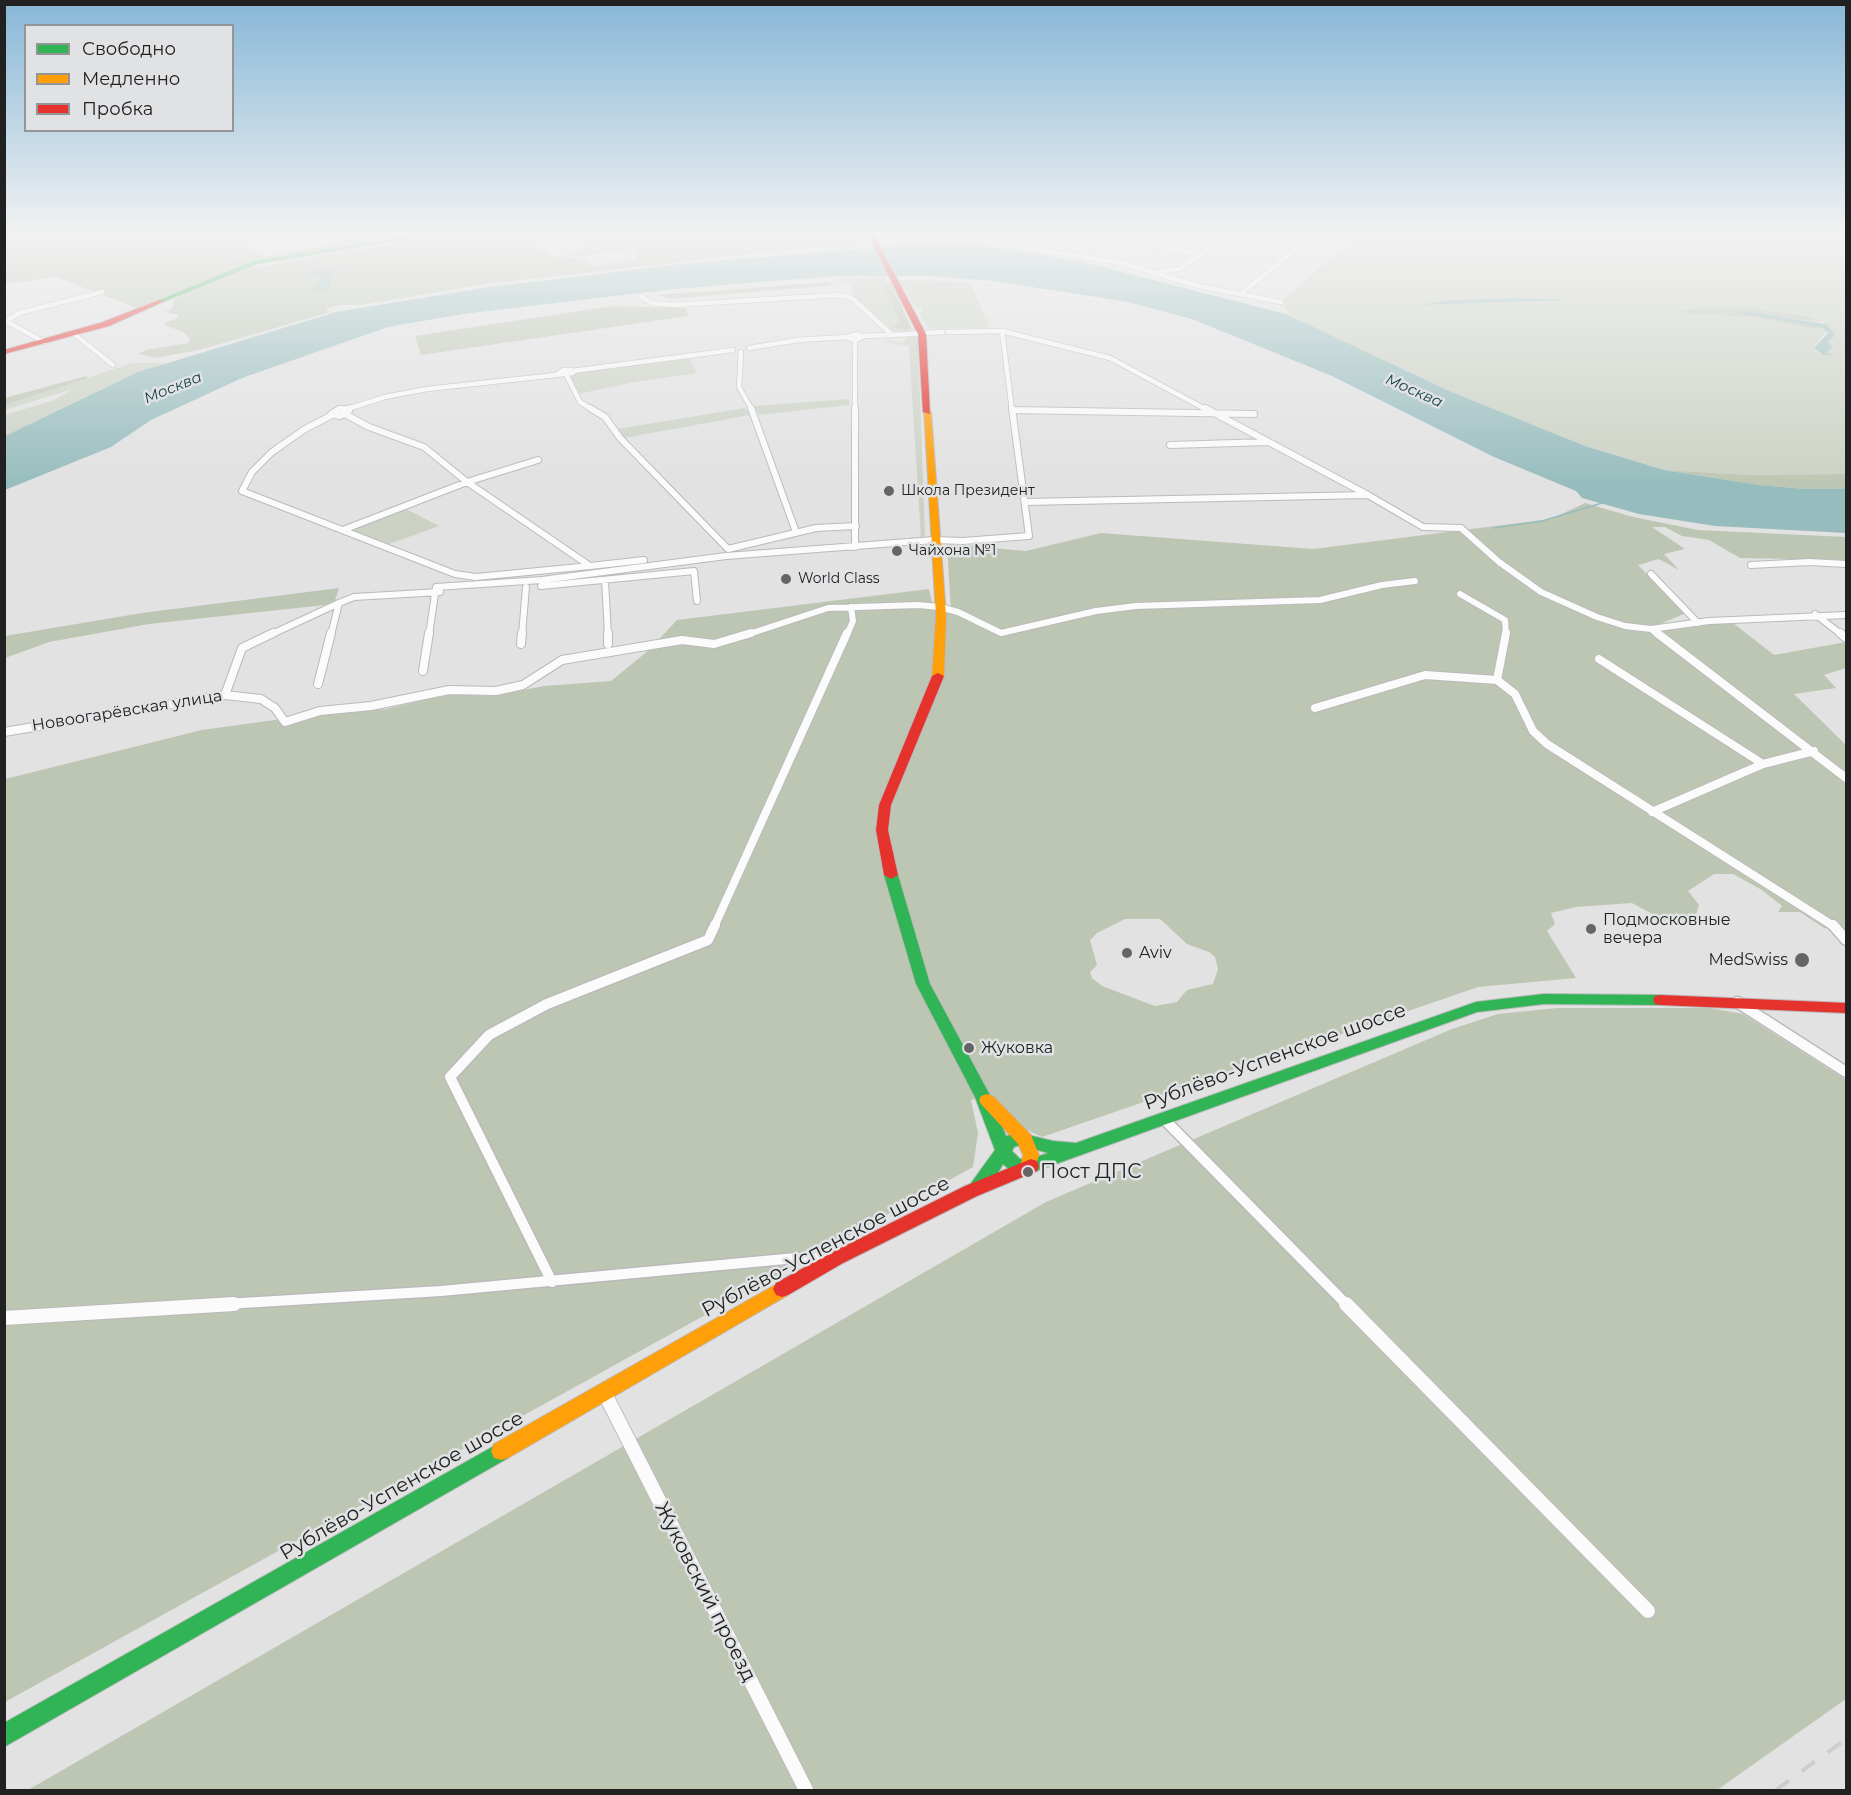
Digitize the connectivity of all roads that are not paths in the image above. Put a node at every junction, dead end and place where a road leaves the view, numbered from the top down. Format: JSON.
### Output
{"nodes":[{"id":1,"x":114,"y":319,"type":"edge"},
{"id":2,"x":874,"y":319,"type":"edge"},
{"id":3,"x":914,"y":319,"type":"edge"},
{"id":4,"x":5,"y":321,"type":"edge"},
{"id":5,"x":1002,"y":331,"type":"junction"},
{"id":6,"x":74,"y":334,"type":"junction"},
{"id":7,"x":922,"y":334,"type":"junction"},
{"id":8,"x":892,"y":335,"type":"junction"},
{"id":9,"x":862,"y":336,"type":"junction"},
{"id":10,"x":846,"y":337,"type":"junction"},
{"id":11,"x":855,"y":340,"type":"junction"},
{"id":12,"x":44,"y":342,"type":"junction"},
{"id":13,"x":749,"y":348,"type":"junction"},
{"id":14,"x":733,"y":350,"type":"junction"},
{"id":15,"x":4,"y":352,"type":"edge"},
{"id":16,"x":741,"y":352,"type":"junction"},
{"id":17,"x":114,"y":365,"type":"dead end"},
{"id":18,"x":570,"y":374,"type":"junction"},
{"id":19,"x":1012,"y":410,"type":"junction"},
{"id":20,"x":346,"y":412,"type":"junction"},
{"id":21,"x":1213,"y":413,"type":"junction"},
{"id":22,"x":1254,"y":414,"type":"dead end"},
{"id":23,"x":1269,"y":442,"type":"junction"},
{"id":24,"x":1170,"y":445,"type":"dead end"},
{"id":25,"x":538,"y":460,"type":"dead end"},
{"id":26,"x":467,"y":482,"type":"junction"},
{"id":27,"x":1368,"y":495,"type":"junction"},
{"id":28,"x":1025,"y":502,"type":"junction"},
{"id":29,"x":856,"y":526,"type":"junction"},
{"id":30,"x":343,"y":530,"type":"junction"},
{"id":31,"x":796,"y":532,"type":"junction"},
{"id":32,"x":934,"y":540,"type":"junction"},
{"id":33,"x":855,"y":547,"type":"junction"},
{"id":34,"x":656,"y":559,"type":"dead end"},
{"id":35,"x":693,"y":560,"type":"junction"},
{"id":36,"x":1846,"y":564,"type":"edge"},
{"id":37,"x":1751,"y":565,"type":"dead end"},
{"id":38,"x":590,"y":566,"type":"junction"},
{"id":39,"x":694,"y":571,"type":"junction"},
{"id":40,"x":1651,"y":574,"type":"dead end"},
{"id":41,"x":605,"y":580,"type":"junction"},
{"id":42,"x":1415,"y":581,"type":"dead end"},
{"id":43,"x":526,"y":587,"type":"junction"},
{"id":44,"x":436,"y":590,"type":"junction"},
{"id":45,"x":1460,"y":594,"type":"dead end"},
{"id":46,"x":696,"y":601,"type":"dead end"},
{"id":47,"x":339,"y":603,"type":"junction"},
{"id":48,"x":850,"y":607,"type":"junction"},
{"id":49,"x":940,"y":607,"type":"junction"},
{"id":50,"x":1815,"y":614,"type":"junction"},
{"id":51,"x":1846,"y":615,"type":"edge"},
{"id":52,"x":1698,"y":622,"type":"junction"},
{"id":53,"x":1651,"y":629,"type":"junction"},
{"id":54,"x":1846,"y":638,"type":"edge"},
{"id":55,"x":521,"y":644,"type":"dead end"},
{"id":56,"x":608,"y":644,"type":"dead end"},
{"id":57,"x":1599,"y":659,"type":"dead end"},
{"id":58,"x":423,"y":671,"type":"dead end"},
{"id":59,"x":1497,"y":680,"type":"junction"},
{"id":60,"x":318,"y":684,"type":"dead end"},
{"id":61,"x":225,"y":695,"type":"junction"},
{"id":62,"x":1315,"y":708,"type":"dead end"},
{"id":63,"x":4,"y":732,"type":"edge"},
{"id":64,"x":1814,"y":751,"type":"junction"},
{"id":65,"x":1763,"y":764,"type":"junction"},
{"id":66,"x":1846,"y":778,"type":"edge"},
{"id":67,"x":1652,"y":812,"type":"junction"},
{"id":68,"x":1846,"y":940,"type":"edge"},
{"id":69,"x":1737,"y":1002,"type":"junction"},
{"id":70,"x":1846,"y":1008,"type":"edge"},
{"id":71,"x":1846,"y":1072,"type":"edge"},
{"id":72,"x":983,"y":1097,"type":"junction"},
{"id":73,"x":1163,"y":1118,"type":"junction"},
{"id":74,"x":1025,"y":1140,"type":"junction"},
{"id":75,"x":1076,"y":1148,"type":"junction"},
{"id":76,"x":1002,"y":1149,"type":"junction"},
{"id":77,"x":1028,"y":1167,"type":"junction"},
{"id":78,"x":970,"y":1191,"type":"junction"},
{"id":79,"x":837,"y":1258,"type":"junction"},
{"id":80,"x":552,"y":1282,"type":"junction"},
{"id":81,"x":4,"y":1318,"type":"edge"},
{"id":82,"x":604,"y":1392,"type":"junction"},
{"id":83,"x":1648,"y":1611,"type":"dead end"},
{"id":84,"x":4,"y":1736,"type":"edge"},
{"id":85,"x":806,"y":1791,"type":"edge"}],
"edges":[{"from":1,"to":6,"type":"main road"},
{"from":2,"to":8,"type":"street"},
{"from":3,"to":7,"type":"main road"},
{"from":4,"to":12,"type":"street"},
{"from":5,"to":7,"type":"street"},
{"from":5,"to":19,"type":"street"},
{"from":5,"to":21,"type":"street"},
{"from":6,"to":12,"type":"main road"},
{"from":6,"to":17,"type":"street"},
{"from":7,"to":8,"type":"street"},
{"from":7,"to":32,"type":"main road"},
{"from":8,"to":9,"type":"street"},
{"from":9,"to":10,"type":"street"},
{"from":9,"to":11,"type":"street"},
{"from":10,"to":11,"type":"street"},
{"from":10,"to":13,"type":"street"},
{"from":11,"to":29,"type":"street"},
{"from":12,"to":15,"type":"main road"},
{"from":13,"to":14,"type":"street"},
{"from":13,"to":16,"type":"street"},
{"from":14,"to":16,"type":"street"},
{"from":14,"to":18,"type":"street"},
{"from":16,"to":31,"type":"street"},
{"from":18,"to":20,"type":"street"},
{"from":18,"to":31,"type":"street"},
{"from":19,"to":21,"type":"street"},
{"from":19,"to":28,"type":"street"},
{"from":20,"to":26,"type":"street"},
{"from":20,"to":30,"type":"street"},
{"from":21,"to":22,"type":"street"},
{"from":21,"to":23,"type":"street"},
{"from":23,"to":24,"type":"street"},
{"from":23,"to":27,"type":"street"},
{"from":25,"to":26,"type":"street"},
{"from":26,"to":30,"type":"street"},
{"from":26,"to":38,"type":"street"},
{"from":27,"to":28,"type":"street"},
{"from":27,"to":53,"type":"street"},
{"from":28,"to":32,"type":"street"},
{"from":29,"to":31,"type":"street"},
{"from":29,"to":33,"type":"street"},
{"from":30,"to":38,"type":"street"},
{"from":32,"to":33,"type":"street"},
{"from":32,"to":49,"type":"main road"},
{"from":33,"to":35,"type":"street"},
{"from":34,"to":38,"type":"street"},
{"from":35,"to":39,"type":"street"},
{"from":35,"to":44,"type":"street"},
{"from":36,"to":37,"type":"street"},
{"from":39,"to":41,"type":"street"},
{"from":39,"to":46,"type":"street"},
{"from":40,"to":52,"type":"street"},
{"from":41,"to":43,"type":"street"},
{"from":41,"to":56,"type":"street"},
{"from":42,"to":49,"type":"street","name":"Новоогарёвская улица"},
{"from":43,"to":44,"type":"street"},
{"from":43,"to":55,"type":"street"},
{"from":44,"to":47,"type":"street"},
{"from":44,"to":58,"type":"street"},
{"from":45,"to":59,"type":"street"},
{"from":47,"to":60,"type":"street"},
{"from":47,"to":61,"type":"street"},
{"from":48,"to":49,"type":"street","name":"Новоогарёвская улица"},
{"from":48,"to":61,"type":"street","name":"Новоогарёвская улица"},
{"from":48,"to":80,"type":"street"},
{"from":49,"to":72,"type":"main road"},
{"from":50,"to":51,"type":"street"},
{"from":50,"to":52,"type":"street"},
{"from":50,"to":54,"type":"street"},
{"from":52,"to":53,"type":"street"},
{"from":53,"to":64,"type":"street"},
{"from":57,"to":65,"type":"street"},
{"from":59,"to":62,"type":"street"},
{"from":59,"to":67,"type":"street"},
{"from":61,"to":63,"type":"street","name":"Новоогарёвская улица"},
{"from":64,"to":65,"type":"street"},
{"from":64,"to":66,"type":"street"},
{"from":65,"to":67,"type":"street"},
{"from":67,"to":68,"type":"street"},
{"from":69,"to":70,"type":"main road","name":"Рублёво-Успенское шоссе"},
{"from":69,"to":71,"type":"street"},
{"from":69,"to":73,"type":"main road","name":"Рублёво-Успенское шоссе"},
{"from":72,"to":74,"type":"main road"},
{"from":72,"to":76,"type":"main road"},
{"from":73,"to":75,"type":"main road","name":"Рублёво-Успенское шоссе"},
{"from":73,"to":83,"type":"street"},
{"from":74,"to":75,"type":"main road"},
{"from":74,"to":76,"type":"main road"},
{"from":74,"to":77,"type":"main road"},
{"from":75,"to":77,"type":"main road","name":"Рублёво-Успенское шоссе"},
{"from":76,"to":77,"type":"main road"},
{"from":76,"to":78,"type":"main road"},
{"from":77,"to":78,"type":"main road","name":"Рублёво-Успенское шоссе"},
{"from":78,"to":79,"type":"main road","name":"Рублёво-Успенское шоссе"},
{"from":79,"to":80,"type":"street"},
{"from":79,"to":82,"type":"main road","name":"Рублёво-Успенское шоссе"},
{"from":80,"to":81,"type":"street"},
{"from":82,"to":84,"type":"main road","name":"Рублёво-Успенское шоссе"},
{"from":82,"to":85,"type":"street","name":"Жуковский проезд"}]}
